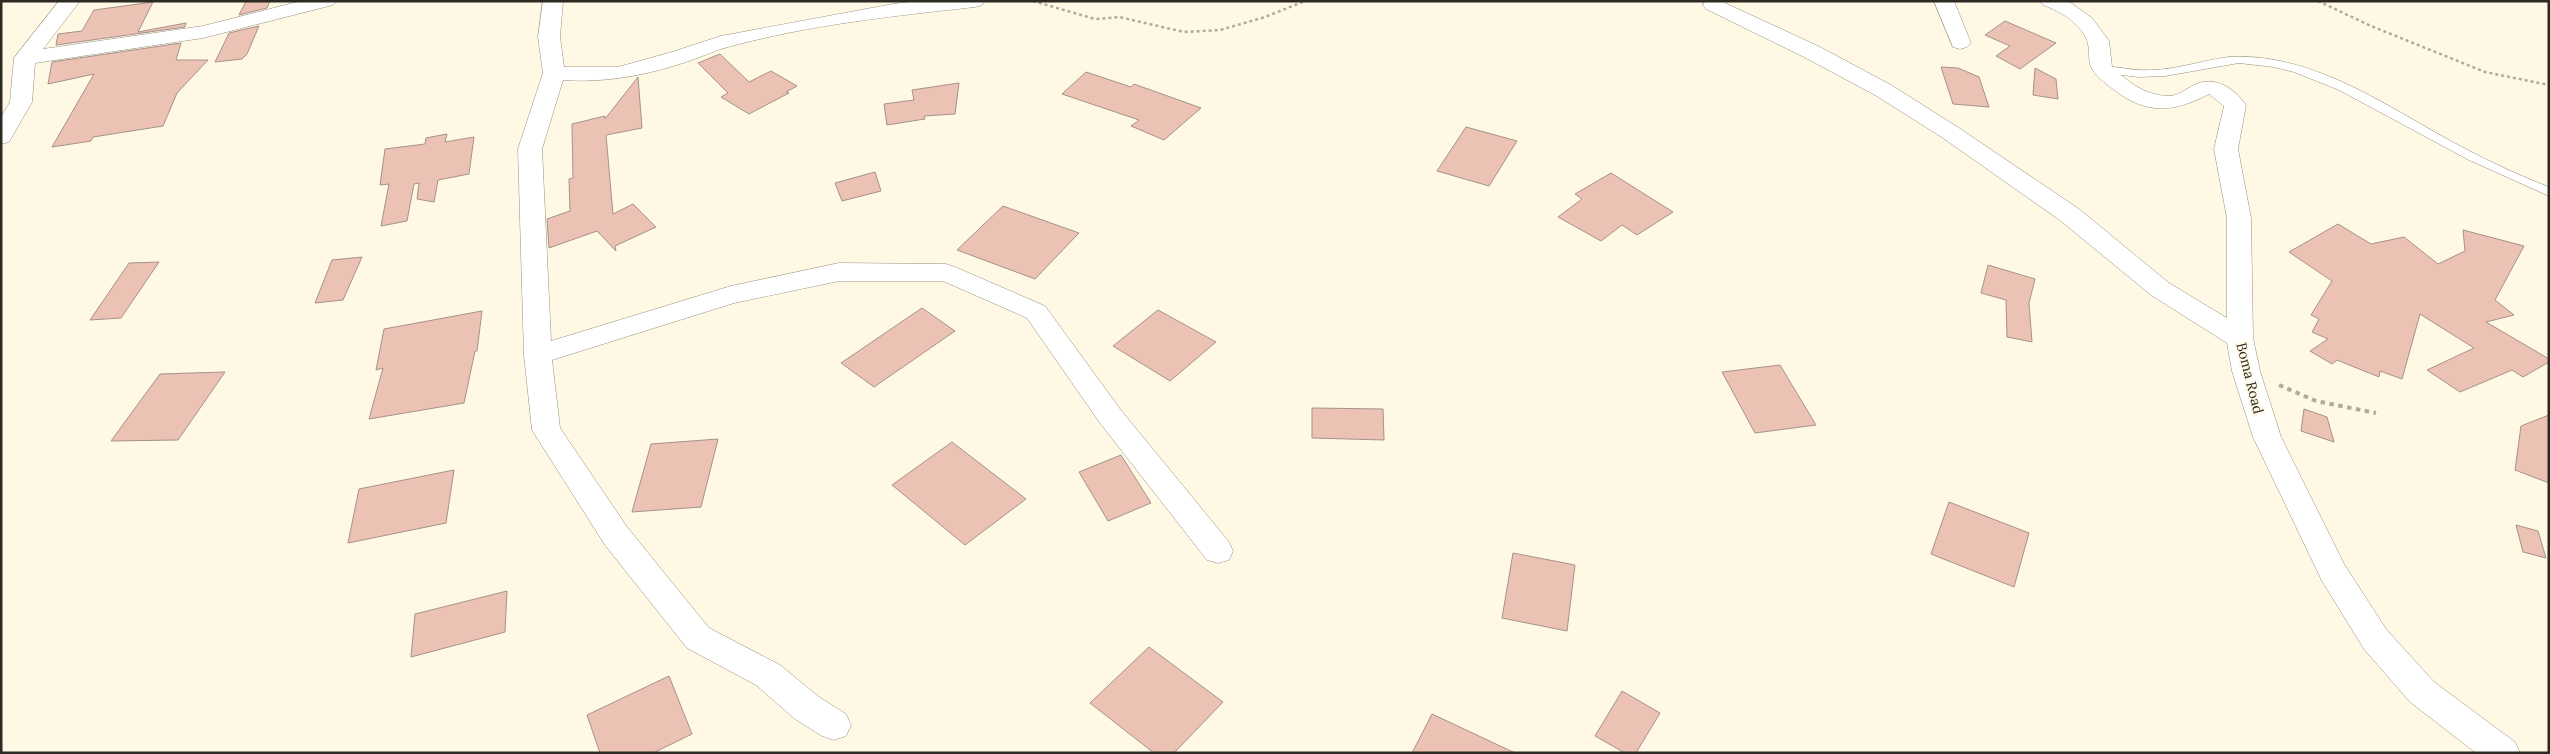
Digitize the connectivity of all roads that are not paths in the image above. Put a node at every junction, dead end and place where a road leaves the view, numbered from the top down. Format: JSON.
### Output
{"nodes":[{"id":1,"x":70,"y":1,"type":"edge"},
{"id":2,"x":326,"y":1,"type":"edge"},
{"id":3,"x":553,"y":1,"type":"edge"},
{"id":4,"x":975,"y":1,"type":"edge"},
{"id":5,"x":1716,"y":1,"type":"edge"},
{"id":6,"x":1944,"y":1,"type":"edge"},
{"id":7,"x":2050,"y":1,"type":"edge"},
{"id":8,"x":1960,"y":43,"type":"dead end"},
{"id":9,"x":25,"y":58,"type":"junction"},
{"id":10,"x":2103,"y":70,"type":"junction"},
{"id":11,"x":554,"y":73,"type":"junction"},
{"id":12,"x":1,"y":138,"type":"edge"},
{"id":13,"x":2549,"y":192,"type":"edge"},
{"id":14,"x":2240,"y":338,"type":"junction"},
{"id":15,"x":538,"y":355,"type":"junction"},
{"id":16,"x":1218,"y":551,"type":"dead end"},
{"id":17,"x":834,"y":724,"type":"dead end"},
{"id":18,"x":2503,"y":753,"type":"edge"}],
"edges":[{"from":1,"to":9,"type":"street"},
{"from":2,"to":9,"type":"street"},
{"from":3,"to":11,"type":"street"},
{"from":4,"to":11,"type":"street"},
{"from":5,"to":14,"type":"street"},
{"from":6,"to":8,"type":"street"},
{"from":7,"to":10,"type":"street"},
{"from":9,"to":12,"type":"street"},
{"from":10,"to":13,"type":"lane"},
{"from":10,"to":14,"type":"street","name":"Boma Road"},
{"from":11,"to":15,"type":"street"},
{"from":14,"to":18,"type":"street","name":"Boma Road"},
{"from":15,"to":16,"type":"street"},
{"from":15,"to":17,"type":"street"}]}
